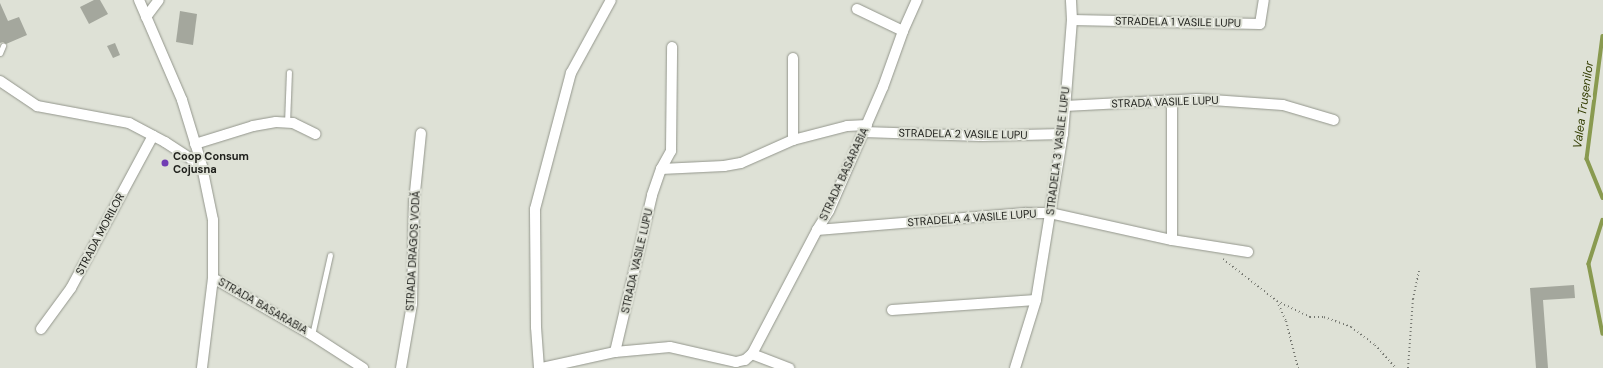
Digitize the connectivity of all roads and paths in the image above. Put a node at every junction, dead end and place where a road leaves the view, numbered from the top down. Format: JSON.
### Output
{"nodes":[{"id":1,"x":139,"y":0,"type":"edge"},
{"id":2,"x":159,"y":0,"type":"edge"},
{"id":3,"x":611,"y":0,"type":"edge"},
{"id":4,"x":917,"y":0,"type":"edge"},
{"id":5,"x":1071,"y":0,"type":"edge"},
{"id":6,"x":1264,"y":0,"type":"edge"},
{"id":7,"x":858,"y":9,"type":"dead end"},
{"id":8,"x":146,"y":17,"type":"junction"},
{"id":9,"x":1072,"y":20,"type":"junction"},
{"id":10,"x":902,"y":31,"type":"junction"},
{"id":11,"x":3,"y":46,"type":"dead end"},
{"id":12,"x":672,"y":47,"type":"dead end"},
{"id":13,"x":0,"y":53,"type":"edge"},
{"id":14,"x":793,"y":58,"type":"dead end"},
{"id":15,"x":289,"y":72,"type":"dead end"},
{"id":16,"x":0,"y":81,"type":"edge"},
{"id":17,"x":1172,"y":101,"type":"junction"},
{"id":18,"x":1065,"y":106,"type":"junction"},
{"id":19,"x":1334,"y":120,"type":"dead end"},
{"id":20,"x":287,"y":122,"type":"junction"},
{"id":21,"x":865,"y":128,"type":"junction"},
{"id":22,"x":421,"y":133,"type":"dead end"},
{"id":23,"x":316,"y":134,"type":"dead end"},
{"id":24,"x":1063,"y":134,"type":"junction"},
{"id":25,"x":153,"y":136,"type":"junction"},
{"id":26,"x":793,"y":140,"type":"junction"},
{"id":27,"x":195,"y":144,"type":"junction"},
{"id":28,"x":202,"y":166,"type":"junction"},
{"id":29,"x":661,"y":169,"type":"junction"},
{"id":30,"x":1050,"y":213,"type":"junction"},
{"id":31,"x":817,"y":230,"type":"junction"},
{"id":32,"x":1172,"y":240,"type":"junction"},
{"id":33,"x":1248,"y":252,"type":"dead end"},
{"id":34,"x":330,"y":256,"type":"dead end"},
{"id":35,"x":1222,"y":259,"type":"dead end"},
{"id":36,"x":1419,"y":270,"type":"dead end"},
{"id":37,"x":213,"y":278,"type":"junction"},
{"id":38,"x":1036,"y":300,"type":"junction"},
{"id":39,"x":1277,"y":301,"type":"junction"},
{"id":40,"x":892,"y":310,"type":"dead end"},
{"id":41,"x":41,"y":329,"type":"dead end"},
{"id":42,"x":312,"y":335,"type":"junction"},
{"id":43,"x":615,"y":352,"type":"junction"},
{"id":44,"x":752,"y":354,"type":"junction"},
{"id":45,"x":202,"y":368,"type":"edge"},
{"id":46,"x":363,"y":368,"type":"edge"},
{"id":47,"x":401,"y":368,"type":"edge"},
{"id":48,"x":539,"y":368,"type":"edge"},
{"id":49,"x":542,"y":368,"type":"edge"},
{"id":50,"x":789,"y":368,"type":"edge"},
{"id":51,"x":1015,"y":368,"type":"edge"},
{"id":52,"x":1298,"y":368,"type":"edge"},
{"id":53,"x":1396,"y":368,"type":"edge"},
{"id":54,"x":1408,"y":368,"type":"edge"}],
"edges":[{"from":1,"to":8,"type":"street"},
{"from":2,"to":8,"type":"street"},
{"from":3,"to":48,"type":"street"},
{"from":4,"to":10,"type":"street","name":"STRADA BASARABIA"},
{"from":5,"to":9,"type":"street","name":"STRADELA 3 VASILE LUPU"},
{"from":6,"to":9,"type":"street","name":"STRADELA 1 VASILE LUPU"},
{"from":7,"to":10,"type":"street"},
{"from":8,"to":27,"type":"street"},
{"from":9,"to":18,"type":"street","name":"STRADELA 3 VASILE LUPU"},
{"from":10,"to":21,"type":"street","name":"STRADA BASARABIA"},
{"from":11,"to":13,"type":"lane"},
{"from":12,"to":29,"type":"street","name":"STRADA VASILE LUPU"},
{"from":14,"to":26,"type":"street"},
{"from":15,"to":20,"type":"lane"},
{"from":16,"to":25,"type":"street"},
{"from":17,"to":18,"type":"street","name":"STRADA VASILE LUPU"},
{"from":17,"to":19,"type":"street","name":"STRADA VASILE LUPU"},
{"from":17,"to":32,"type":"street"},
{"from":18,"to":24,"type":"street","name":"STRADELA 3 VASILE LUPU"},
{"from":20,"to":23,"type":"street"},
{"from":20,"to":27,"type":"street"},
{"from":21,"to":24,"type":"street","name":"STRADELA 2 VASILE LUPU"},
{"from":21,"to":26,"type":"street"},
{"from":21,"to":31,"type":"street","name":"STRADA BASARABIA"},
{"from":22,"to":47,"type":"street","name":"STRADA DRAGOȘ VODĂ"},
{"from":24,"to":30,"type":"street","name":"STRADELA 3 VASILE LUPU"},
{"from":25,"to":28,"type":"street"},
{"from":25,"to":41,"type":"street","name":"STRADA MORILOR"},
{"from":26,"to":29,"type":"street"},
{"from":27,"to":28,"type":"street"},
{"from":28,"to":37,"type":"street"},
{"from":29,"to":43,"type":"street","name":"STRADA VASILE LUPU"},
{"from":30,"to":31,"type":"street","name":"STRADELA 4 VASILE LUPU"},
{"from":30,"to":32,"type":"street","name":"STRADELA 4 VASILE LUPU"},
{"from":30,"to":38,"type":"street","name":"STRADELA 3 VASILE LUPU"},
{"from":31,"to":44,"type":"street","name":"STRADA BASARABIA"},
{"from":32,"to":33,"type":"street","name":"STRADELA 4 VASILE LUPU"},
{"from":34,"to":42,"type":"lane","name":"STRADA BASARABIA"},
{"from":35,"to":39,"type":"path"},
{"from":36,"to":54,"type":"path"},
{"from":37,"to":42,"type":"street","name":"STRADA BASARABIA"},
{"from":37,"to":45,"type":"street"},
{"from":38,"to":40,"type":"street"},
{"from":38,"to":51,"type":"street","name":"STRADELA 3 VASILE LUPU"},
{"from":39,"to":52,"type":"path"},
{"from":39,"to":53,"type":"path"},
{"from":42,"to":46,"type":"street","name":"STRADA BASARABIA"},
{"from":43,"to":44,"type":"street"},
{"from":43,"to":49,"type":"street"},
{"from":44,"to":50,"type":"street"}]}
